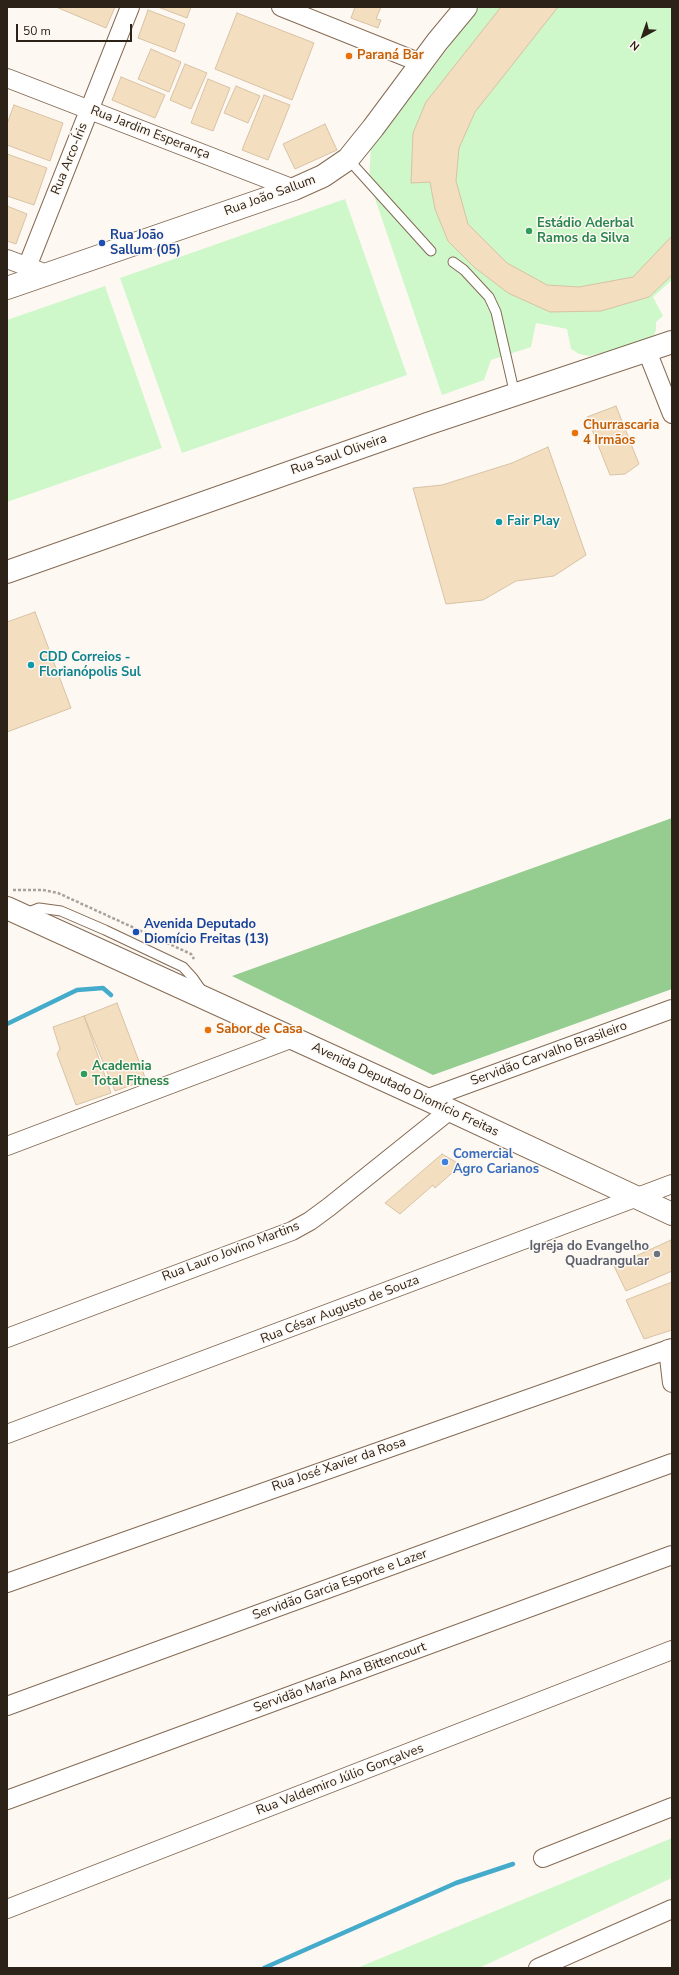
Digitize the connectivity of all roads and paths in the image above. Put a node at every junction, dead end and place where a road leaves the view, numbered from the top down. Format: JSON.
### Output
{"nodes":[{"id":1,"x":130,"y":7,"type":"edge"},
{"id":2,"x":281,"y":7,"type":"edge"},
{"id":3,"x":466,"y":7,"type":"edge"},
{"id":4,"x":421,"y":63,"type":"junction"},
{"id":5,"x":7,"y":78,"type":"edge"},
{"id":6,"x":89,"y":110,"type":"junction"},
{"id":7,"x":348,"y":159,"type":"junction"},
{"id":8,"x":294,"y":189,"type":"junction"},
{"id":9,"x":431,"y":250,"type":"dead end"},
{"id":10,"x":7,"y":259,"type":"edge"},
{"id":11,"x":453,"y":262,"type":"dead end"},
{"id":12,"x":36,"y":270,"type":"junction"},
{"id":13,"x":7,"y":288,"type":"edge"},
{"id":14,"x":672,"y":342,"type":"edge"},
{"id":15,"x":647,"y":352,"type":"junction"},
{"id":16,"x":515,"y":395,"type":"junction"},
{"id":17,"x":672,"y":414,"type":"edge"},
{"id":18,"x":7,"y":572,"type":"edge"},
{"id":19,"x":15,"y":911,"type":"edge"},
{"id":20,"x":672,"y":1009,"type":"edge"},
{"id":21,"x":293,"y":1038,"type":"junction"},
{"id":22,"x":426,"y":1099,"type":"junction"},
{"id":23,"x":450,"y":1110,"type":"junction"},
{"id":24,"x":7,"y":1146,"type":"edge"},
{"id":25,"x":672,"y":1184,"type":"edge"},
{"id":26,"x":637,"y":1198,"type":"junction"},
{"id":27,"x":672,"y":1214,"type":"edge"},
{"id":28,"x":7,"y":1338,"type":"edge"},
{"id":29,"x":670,"y":1348,"type":"edge"},
{"id":30,"x":672,"y":1384,"type":"edge"},
{"id":31,"x":7,"y":1434,"type":"edge"},
{"id":32,"x":672,"y":1463,"type":"edge"},
{"id":33,"x":672,"y":1555,"type":"edge"},
{"id":34,"x":7,"y":1583,"type":"edge"},
{"id":35,"x":672,"y":1650,"type":"edge"},
{"id":36,"x":7,"y":1706,"type":"edge"},
{"id":37,"x":7,"y":1800,"type":"edge"},
{"id":38,"x":672,"y":1807,"type":"edge"},
{"id":39,"x":542,"y":1858,"type":"dead end"},
{"id":40,"x":7,"y":1909,"type":"edge"},
{"id":41,"x":672,"y":1909,"type":"edge"},
{"id":42,"x":538,"y":1968,"type":"edge"}],
"edges":[{"from":1,"to":6,"type":"street","name":"Rua Arco-Íris"},
{"from":2,"to":4,"type":"street"},
{"from":3,"to":4,"type":"street","name":"Rua João Sallum"},
{"from":4,"to":7,"type":"street","name":"Rua João Sallum"},
{"from":5,"to":6,"type":"street","name":"Rua Jardim Esperança"},
{"from":6,"to":8,"type":"street","name":"Rua Jardim Esperança"},
{"from":6,"to":12,"type":"street","name":"Rua Arco-Íris"},
{"from":7,"to":8,"type":"street","name":"Rua João Sallum"},
{"from":7,"to":9,"type":"lane"},
{"from":8,"to":12,"type":"street","name":"Rua João Sallum"},
{"from":10,"to":12,"type":"street"},
{"from":11,"to":16,"type":"lane"},
{"from":12,"to":13,"type":"street","name":"Rua João Sallum"},
{"from":14,"to":15,"type":"street","name":"Rua Saul Oliveira"},
{"from":15,"to":16,"type":"street","name":"Rua Saul Oliveira"},
{"from":15,"to":17,"type":"street"},
{"from":16,"to":18,"type":"street","name":"Rua Saul Oliveira"},
{"from":19,"to":21,"type":"street","name":"Avenida Deputado Diomício Freitas"},
{"from":20,"to":22,"type":"street","name":"Servidão Carvalho Brasileiro"},
{"from":21,"to":22,"type":"street","name":"Avenida Deputado Diomício Freitas"},
{"from":21,"to":24,"type":"street"},
{"from":22,"to":23,"type":"street","name":"Avenida Deputado Diomício Freitas"},
{"from":23,"to":26,"type":"street","name":"Avenida Deputado Diomício Freitas"},
{"from":23,"to":28,"type":"street","name":"Rua Lauro Jovino Martins"},
{"from":25,"to":26,"type":"street","name":"Rua César Augusto de Souza"},
{"from":26,"to":27,"type":"street","name":"Avenida Deputado Diomício Freitas"},
{"from":26,"to":31,"type":"street","name":"Rua César Augusto de Souza"},
{"from":29,"to":30,"type":"street"},
{"from":29,"to":34,"type":"street","name":"Rua José Xavier da Rosa"},
{"from":32,"to":36,"type":"street","name":"Servidão Garcia Esporte e Lazer"},
{"from":33,"to":37,"type":"street","name":"Servidão Maria Ana Bittencourt"},
{"from":35,"to":40,"type":"street","name":"Rua Valdemiro Júlio Gonçalves"},
{"from":38,"to":39,"type":"street"},
{"from":41,"to":42,"type":"street"}]}
